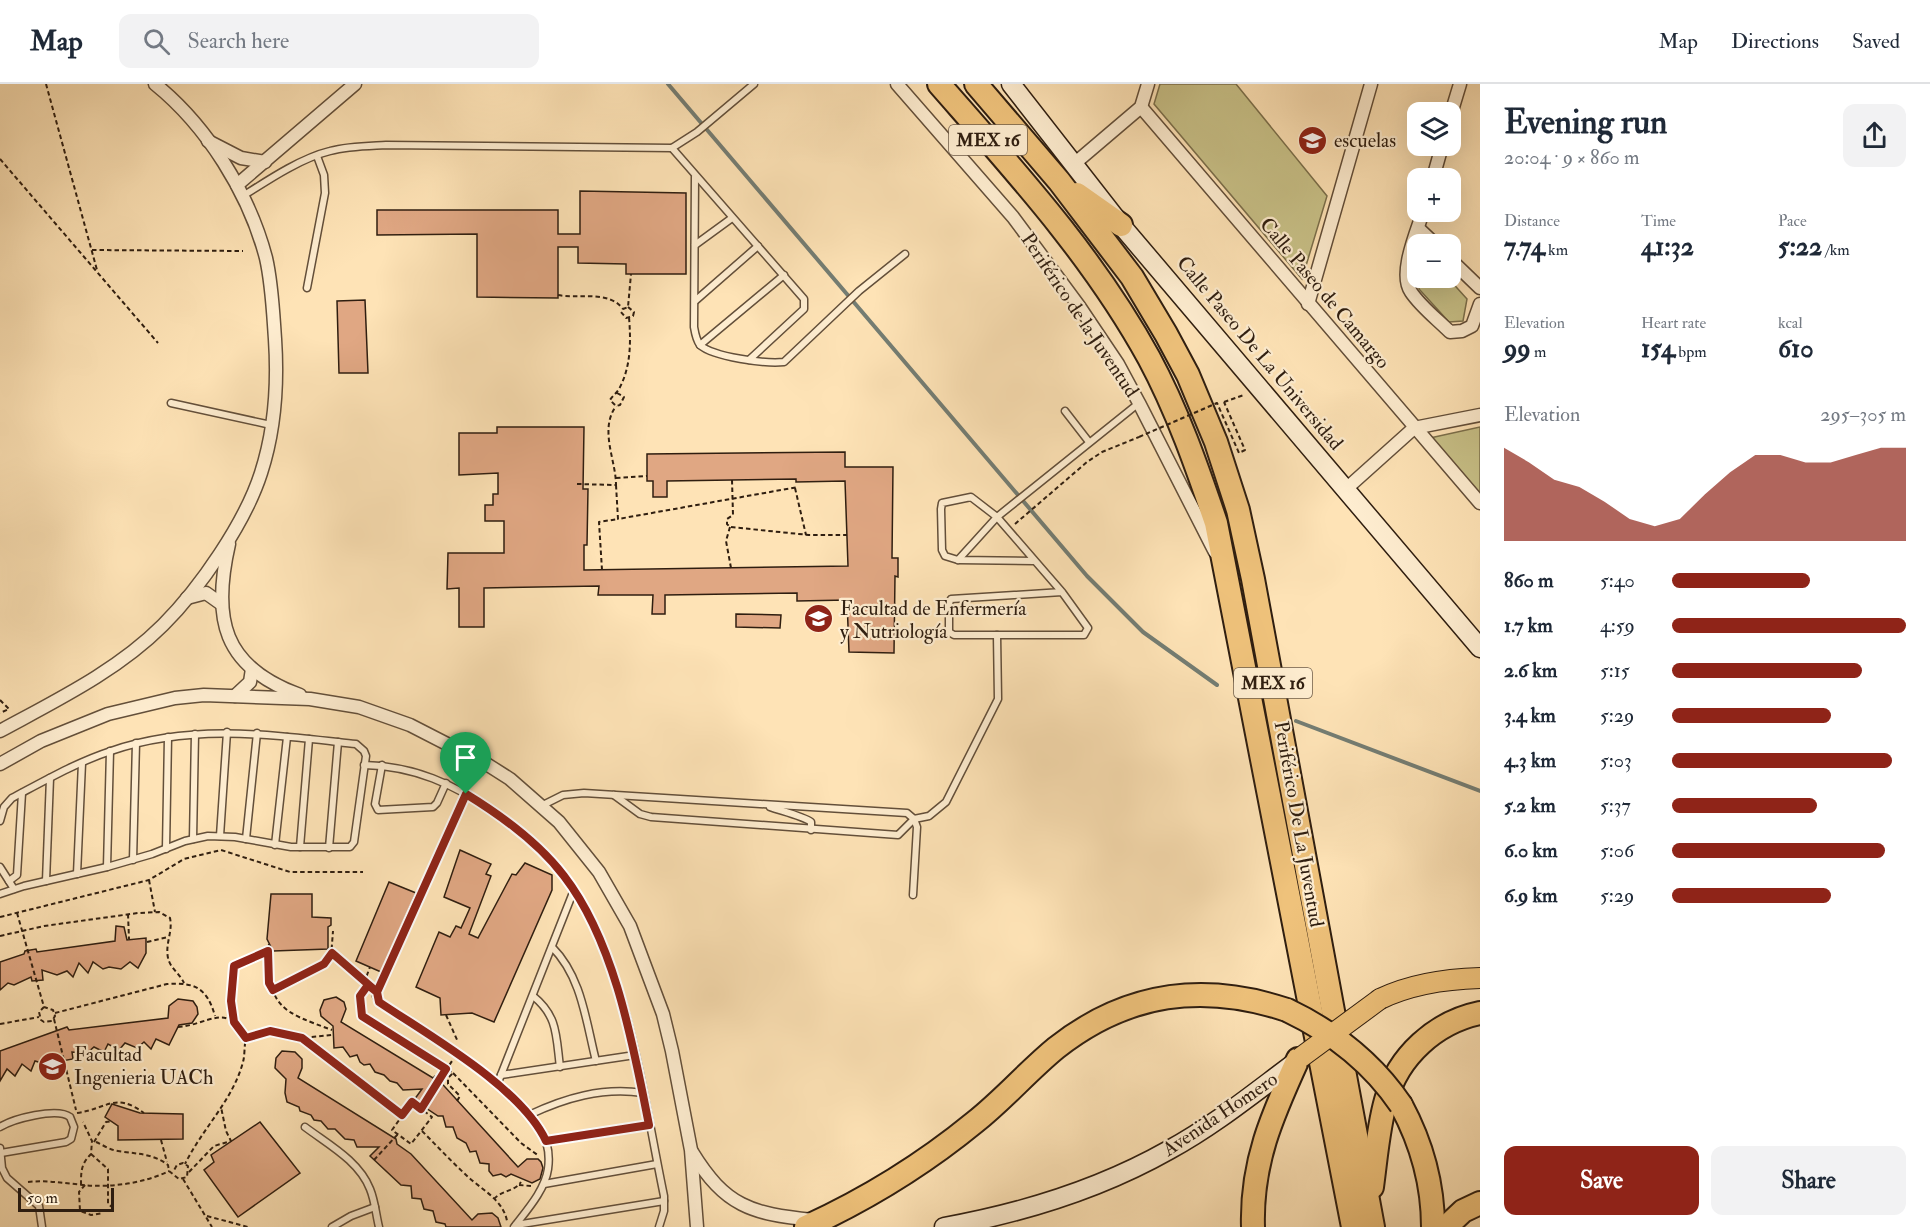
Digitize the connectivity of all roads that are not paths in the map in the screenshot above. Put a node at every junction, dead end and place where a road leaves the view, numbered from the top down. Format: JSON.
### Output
{"nodes":[{"id":1,"x":154,"y":84,"type":"edge"},
{"id":2,"x":355,"y":84,"type":"edge"},
{"id":3,"x":754,"y":84,"type":"edge"},
{"id":4,"x":897,"y":84,"type":"edge"},
{"id":5,"x":939,"y":84,"type":"edge"},
{"id":6,"x":976,"y":84,"type":"edge"},
{"id":7,"x":1011,"y":84,"type":"edge"},
{"id":8,"x":1148,"y":84,"type":"edge"},
{"id":9,"x":1371,"y":84,"type":"edge"},
{"id":10,"x":1460,"y":84,"type":"edge"},
{"id":11,"x":1455,"y":102,"type":"edge"},
{"id":12,"x":1142,"y":107,"type":"junction"},
{"id":13,"x":207,"y":141,"type":"junction"},
{"id":14,"x":672,"y":148,"type":"junction"},
{"id":15,"x":318,"y":156,"type":"junction"},
{"id":16,"x":265,"y":162,"type":"junction"},
{"id":17,"x":1074,"y":164,"type":"junction"},
{"id":18,"x":695,"y":177,"type":"junction"},
{"id":19,"x":1059,"y":181,"type":"junction"},
{"id":20,"x":239,"y":191,"type":"junction"},
{"id":21,"x":732,"y":218,"type":"junction"},
{"id":22,"x":1420,"y":222,"type":"edge"},
{"id":23,"x":1121,"y":225,"type":"junction"},
{"id":24,"x":1418,"y":228,"type":"junction"},
{"id":25,"x":1424,"y":234,"type":"edge"},
{"id":26,"x":695,"y":245,"type":"junction"},
{"id":27,"x":758,"y":246,"type":"junction"},
{"id":28,"x":905,"y":254,"type":"dead end"},
{"id":29,"x":1461,"y":270,"type":"edge"},
{"id":30,"x":784,"y":275,"type":"junction"},
{"id":31,"x":307,"y":288,"type":"dead end"},
{"id":32,"x":1480,"y":288,"type":"edge"},
{"id":33,"x":695,"y":301,"type":"junction"},
{"id":34,"x":1308,"y":304,"type":"junction"},
{"id":35,"x":1480,"y":304,"type":"edge"},
{"id":36,"x":700,"y":345,"type":"junction"},
{"id":37,"x":749,"y":360,"type":"junction"},
{"id":38,"x":171,"y":403,"type":"dead end"},
{"id":39,"x":1139,"y":403,"type":"junction"},
{"id":40,"x":1065,"y":411,"type":"dead end"},
{"id":41,"x":1480,"y":415,"type":"edge"},
{"id":42,"x":271,"y":425,"type":"junction"},
{"id":43,"x":1414,"y":428,"type":"junction"},
{"id":44,"x":1089,"y":442,"type":"junction"},
{"id":45,"x":1346,"y":489,"type":"junction"},
{"id":46,"x":1480,"y":503,"type":"edge"},
{"id":47,"x":997,"y":517,"type":"junction"},
{"id":48,"x":231,"y":538,"type":"junction"},
{"id":49,"x":958,"y":560,"type":"junction"},
{"id":50,"x":1034,"y":561,"type":"junction"},
{"id":51,"x":1224,"y":572,"type":"junction"},
{"id":52,"x":1062,"y":592,"type":"junction"},
{"id":53,"x":186,"y":598,"type":"junction"},
{"id":54,"x":220,"y":603,"type":"junction"},
{"id":55,"x":997,"y":635,"type":"junction"},
{"id":56,"x":1480,"y":648,"type":"edge"},
{"id":57,"x":252,"y":669,"type":"junction"},
{"id":58,"x":235,"y":696,"type":"junction"},
{"id":59,"x":310,"y":699,"type":"junction"},
{"id":60,"x":0,"y":731,"type":"edge"},
{"id":61,"x":226,"y":732,"type":"junction"},
{"id":62,"x":195,"y":734,"type":"junction"},
{"id":63,"x":257,"y":734,"type":"junction"},
{"id":64,"x":168,"y":737,"type":"junction"},
{"id":65,"x":287,"y":737,"type":"junction"},
{"id":66,"x":309,"y":739,"type":"junction"},
{"id":67,"x":338,"y":742,"type":"junction"},
{"id":68,"x":135,"y":743,"type":"junction"},
{"id":69,"x":110,"y":751,"type":"junction"},
{"id":70,"x":82,"y":763,"type":"junction"},
{"id":71,"x":0,"y":764,"type":"edge"},
{"id":72,"x":364,"y":765,"type":"junction"},
{"id":73,"x":382,"y":765,"type":"junction"},
{"id":74,"x":51,"y":778,"type":"junction"},
{"id":75,"x":446,"y":783,"type":"junction"},
{"id":76,"x":22,"y":793,"type":"junction"},
{"id":77,"x":466,"y":794,"type":"junction"},
{"id":78,"x":614,"y":795,"type":"junction"},
{"id":79,"x":764,"y":804,"type":"junction"},
{"id":80,"x":541,"y":806,"type":"junction"},
{"id":81,"x":914,"y":819,"type":"junction"},
{"id":82,"x":0,"y":821,"type":"edge"},
{"id":83,"x":811,"y":830,"type":"junction"},
{"id":84,"x":220,"y":836,"type":"junction"},
{"id":85,"x":193,"y":839,"type":"junction"},
{"id":86,"x":246,"y":839,"type":"junction"},
{"id":87,"x":275,"y":845,"type":"junction"},
{"id":88,"x":300,"y":847,"type":"junction"},
{"id":89,"x":329,"y":848,"type":"junction"},
{"id":90,"x":166,"y":849,"type":"junction"},
{"id":91,"x":133,"y":860,"type":"junction"},
{"id":92,"x":0,"y":867,"type":"edge"},
{"id":93,"x":107,"y":867,"type":"junction"},
{"id":94,"x":77,"y":874,"type":"junction"},
{"id":95,"x":9,"y":881,"type":"junction"},
{"id":96,"x":46,"y":881,"type":"junction"},
{"id":97,"x":14,"y":889,"type":"junction"},
{"id":98,"x":574,"y":890,"type":"junction"},
{"id":99,"x":0,"y":894,"type":"edge"},
{"id":100,"x":913,"y":895,"type":"dead end"},
{"id":101,"x":552,"y":947,"type":"junction"},
{"id":102,"x":1480,"y":978,"type":"edge"},
{"id":103,"x":533,"y":996,"type":"junction"},
{"id":104,"x":1480,"y":1012,"type":"edge"},
{"id":105,"x":635,"y":1055,"type":"junction"},
{"id":106,"x":1299,"y":1058,"type":"junction"},
{"id":107,"x":596,"y":1061,"type":"junction"},
{"id":108,"x":560,"y":1066,"type":"junction"},
{"id":109,"x":501,"y":1075,"type":"junction"},
{"id":110,"x":497,"y":1085,"type":"junction"},
{"id":111,"x":643,"y":1093,"type":"junction"},
{"id":112,"x":529,"y":1115,"type":"junction"},
{"id":113,"x":649,"y":1125,"type":"junction"},
{"id":114,"x":0,"y":1127,"type":"edge"},
{"id":115,"x":305,"y":1127,"type":"dead end"},
{"id":116,"x":546,"y":1141,"type":"junction"},
{"id":117,"x":1,"y":1150,"type":"edge"},
{"id":118,"x":691,"y":1150,"type":"junction"},
{"id":119,"x":657,"y":1164,"type":"junction"},
{"id":120,"x":544,"y":1184,"type":"junction"},
{"id":121,"x":664,"y":1201,"type":"junction"},
{"id":122,"x":1480,"y":1203,"type":"edge"},
{"id":123,"x":375,"y":1207,"type":"junction"},
{"id":124,"x":1371,"y":1217,"type":"edge"},
{"id":125,"x":813,"y":1224,"type":"edge"},
{"id":126,"x":515,"y":1226,"type":"edge"},
{"id":127,"x":42,"y":1227,"type":"edge"},
{"id":128,"x":332,"y":1227,"type":"edge"},
{"id":129,"x":379,"y":1227,"type":"edge"},
{"id":130,"x":659,"y":1227,"type":"edge"},
{"id":131,"x":697,"y":1227,"type":"edge"},
{"id":132,"x":944,"y":1227,"type":"edge"},
{"id":133,"x":1253,"y":1227,"type":"edge"},
{"id":134,"x":1353,"y":1227,"type":"edge"},
{"id":135,"x":1433,"y":1227,"type":"edge"},
{"id":136,"x":1446,"y":1227,"type":"edge"}],
"edges":[{"from":1,"to":13,"type":"street"},
{"from":2,"to":16,"type":"street"},
{"from":3,"to":14,"type":"lane"},
{"from":4,"to":39,"type":"street","name":"Periférico de la Juventud"},
{"from":5,"to":51,"type":"highway","name":"Periférico De La Juventud","number":"MEX 16"},
{"from":6,"to":19,"type":"highway","number":"MEX 16"},
{"from":7,"to":17,"type":"street","name":"Calle Paseo De La Universidad"},
{"from":8,"to":12,"type":"street"},
{"from":9,"to":34,"type":"street"},
{"from":10,"to":11,"type":"street"},
{"from":12,"to":17,"type":"street"},
{"from":12,"to":34,"type":"street","name":"Calle Paseo de Camargo"},
{"from":13,"to":16,"type":"street"},
{"from":13,"to":20,"type":"street"},
{"from":14,"to":15,"type":"lane"},
{"from":14,"to":18,"type":"lane"},
{"from":15,"to":20,"type":"lane"},
{"from":15,"to":31,"type":"lane"},
{"from":16,"to":20,"type":"street"},
{"from":17,"to":23,"type":"street","name":"Calle Paseo De La Universidad"},
{"from":18,"to":21,"type":"lane"},
{"from":18,"to":26,"type":"lane"},
{"from":19,"to":23,"type":"highway"},
{"from":19,"to":124,"type":"highway","name":"Periférico De La Juventud","number":"MEX 16"},
{"from":20,"to":42,"type":"street"},
{"from":21,"to":26,"type":"lane"},
{"from":21,"to":27,"type":"lane"},
{"from":22,"to":24,"type":"street"},
{"from":23,"to":45,"type":"street","name":"Calle Paseo De La Universidad"},
{"from":24,"to":25,"type":"street"},
{"from":24,"to":35,"type":"street"},
{"from":26,"to":33,"type":"lane"},
{"from":27,"to":30,"type":"lane"},
{"from":27,"to":33,"type":"lane"},
{"from":28,"to":37,"type":"lane"},
{"from":29,"to":32,"type":"street"},
{"from":30,"to":36,"type":"lane"},
{"from":30,"to":37,"type":"lane"},
{"from":33,"to":36,"type":"lane"},
{"from":34,"to":43,"type":"street","name":"Calle Paseo de Camargo"},
{"from":36,"to":37,"type":"lane"},
{"from":38,"to":42,"type":"lane"},
{"from":39,"to":44,"type":"lane"},
{"from":39,"to":51,"type":"street","name":"Periférico de la Juventud"},
{"from":40,"to":44,"type":"lane"},
{"from":41,"to":43,"type":"street"},
{"from":42,"to":48,"type":"street"},
{"from":43,"to":45,"type":"street"},
{"from":43,"to":46,"type":"street","name":"Calle Paseo de Camargo"},
{"from":44,"to":47,"type":"lane"},
{"from":45,"to":56,"type":"street","name":"Calle Paseo De La Universidad"},
{"from":47,"to":49,"type":"lane"},
{"from":47,"to":49,"type":"lane"},
{"from":47,"to":50,"type":"lane"},
{"from":48,"to":53,"type":"street"},
{"from":48,"to":54,"type":"street"},
{"from":49,"to":50,"type":"lane"},
{"from":50,"to":52,"type":"lane"},
{"from":51,"to":134,"type":"highway","name":"Periférico De La Juventud","number":"MEX 16"},
{"from":52,"to":55,"type":"lane"},
{"from":52,"to":55,"type":"lane"},
{"from":53,"to":54,"type":"street"},
{"from":53,"to":60,"type":"street"},
{"from":54,"to":57,"type":"street"},
{"from":55,"to":81,"type":"lane"},
{"from":57,"to":58,"type":"street"},
{"from":57,"to":59,"type":"street"},
{"from":58,"to":59,"type":"street"},
{"from":58,"to":71,"type":"street"},
{"from":59,"to":80,"type":"street"},
{"from":61,"to":62,"type":"lane"},
{"from":61,"to":63,"type":"lane"},
{"from":61,"to":84,"type":"lane"},
{"from":62,"to":64,"type":"lane"},
{"from":62,"to":85,"type":"lane"},
{"from":63,"to":65,"type":"lane"},
{"from":63,"to":86,"type":"lane"},
{"from":64,"to":68,"type":"lane"},
{"from":64,"to":90,"type":"lane"},
{"from":65,"to":66,"type":"lane"},
{"from":65,"to":87,"type":"lane"},
{"from":66,"to":67,"type":"lane"},
{"from":66,"to":88,"type":"lane"},
{"from":67,"to":72,"type":"lane"},
{"from":67,"to":89,"type":"lane"},
{"from":68,"to":69,"type":"lane"},
{"from":68,"to":91,"type":"lane"},
{"from":69,"to":70,"type":"lane"},
{"from":69,"to":93,"type":"lane"},
{"from":70,"to":74,"type":"lane"},
{"from":70,"to":94,"type":"lane"},
{"from":72,"to":73,"type":"lane"},
{"from":72,"to":89,"type":"lane"},
{"from":73,"to":75,"type":"lane"},
{"from":73,"to":75,"type":"lane"},
{"from":74,"to":76,"type":"lane"},
{"from":74,"to":96,"type":"lane"},
{"from":75,"to":77,"type":"lane"},
{"from":76,"to":82,"type":"lane"},
{"from":76,"to":95,"type":"lane"},
{"from":77,"to":98,"type":"lane"},
{"from":77,"to":110,"type":"lane"},
{"from":78,"to":79,"type":"lane"},
{"from":78,"to":80,"type":"lane"},
{"from":78,"to":83,"type":"lane"},
{"from":79,"to":81,"type":"lane"},
{"from":79,"to":83,"type":"lane"},
{"from":80,"to":118,"type":"street"},
{"from":81,"to":83,"type":"lane"},
{"from":81,"to":100,"type":"lane"},
{"from":84,"to":85,"type":"lane"},
{"from":84,"to":86,"type":"lane"},
{"from":85,"to":90,"type":"lane"},
{"from":86,"to":87,"type":"lane"},
{"from":87,"to":88,"type":"lane"},
{"from":88,"to":89,"type":"lane"},
{"from":90,"to":91,"type":"lane"},
{"from":91,"to":93,"type":"lane"},
{"from":92,"to":95,"type":"lane"},
{"from":93,"to":94,"type":"lane"},
{"from":94,"to":96,"type":"lane"},
{"from":95,"to":97,"type":"lane"},
{"from":96,"to":97,"type":"lane"},
{"from":97,"to":99,"type":"lane"},
{"from":98,"to":101,"type":"lane"},
{"from":98,"to":105,"type":"lane"},
{"from":101,"to":103,"type":"lane"},
{"from":101,"to":107,"type":"lane"},
{"from":102,"to":106,"type":"main road","name":"Avenida Homero","bridge":true},
{"from":103,"to":108,"type":"lane"},
{"from":103,"to":109,"type":"lane"},
{"from":104,"to":124,"type":"highway"},
{"from":105,"to":107,"type":"lane"},
{"from":105,"to":111,"type":"lane"},
{"from":106,"to":132,"type":"street","name":"Avenida Homero"},
{"from":106,"to":133,"type":"highway"},
{"from":107,"to":108,"type":"lane"},
{"from":108,"to":109,"type":"lane"},
{"from":109,"to":110,"type":"lane"},
{"from":110,"to":112,"type":"lane"},
{"from":111,"to":112,"type":"lane"},
{"from":111,"to":113,"type":"lane"},
{"from":112,"to":116,"type":"lane"},
{"from":113,"to":116,"type":"lane"},
{"from":113,"to":119,"type":"lane"},
{"from":114,"to":117,"type":"lane"},
{"from":115,"to":123,"type":"lane"},
{"from":116,"to":120,"type":"lane"},
{"from":117,"to":127,"type":"lane"},
{"from":118,"to":125,"type":"street"},
{"from":118,"to":131,"type":"street"},
{"from":119,"to":120,"type":"lane"},
{"from":119,"to":121,"type":"lane"},
{"from":120,"to":126,"type":"lane"},
{"from":121,"to":126,"type":"lane"},
{"from":121,"to":130,"type":"lane"},
{"from":122,"to":136,"type":"highway"},
{"from":123,"to":128,"type":"lane"},
{"from":123,"to":129,"type":"lane"},
{"from":125,"to":135,"type":"highway","bridge":true}]}
